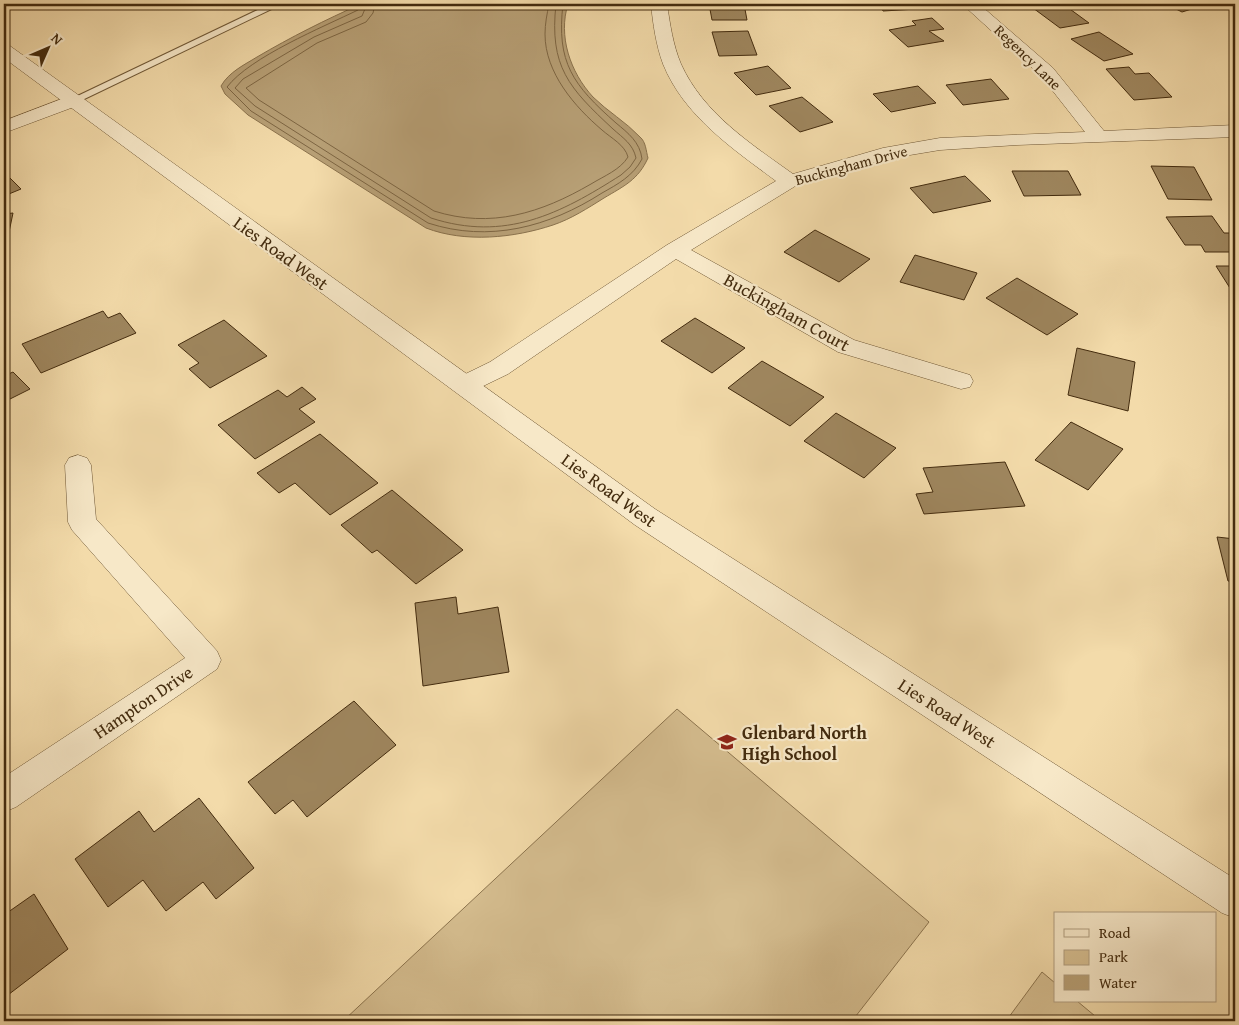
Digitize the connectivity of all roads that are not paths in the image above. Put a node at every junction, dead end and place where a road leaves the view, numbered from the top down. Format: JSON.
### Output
{"nodes":[{"id":1,"x":277,"y":4,"type":"edge"},
{"id":2,"x":659,"y":4,"type":"edge"},
{"id":3,"x":970,"y":4,"type":"edge"},
{"id":4,"x":4,"y":50,"type":"edge"},
{"id":5,"x":72,"y":101,"type":"junction"},
{"id":6,"x":4,"y":127,"type":"edge"},
{"id":7,"x":1233,"y":134,"type":"edge"},
{"id":8,"x":1099,"y":138,"type":"junction"},
{"id":9,"x":790,"y":181,"type":"junction"},
{"id":10,"x":676,"y":250,"type":"junction"},
{"id":11,"x":960,"y":381,"type":"dead end"},
{"id":12,"x":464,"y":385,"type":"junction"},
{"id":13,"x":78,"y":466,"type":"dead end"},
{"id":14,"x":4,"y":796,"type":"edge"},
{"id":15,"x":1235,"y":900,"type":"edge"}],
"edges":[{"from":1,"to":5,"type":"lane"},
{"from":2,"to":9,"type":"street"},
{"from":3,"to":8,"type":"street","name":"Regency Lane"},
{"from":4,"to":5,"type":"street","name":"Lies Road West"},
{"from":5,"to":6,"type":"street"},
{"from":5,"to":12,"type":"street","name":"Lies Road West"},
{"from":7,"to":8,"type":"street","name":"Buckingham Drive"},
{"from":8,"to":9,"type":"street","name":"Buckingham Drive"},
{"from":9,"to":10,"type":"street","name":"Buckingham Drive"},
{"from":10,"to":11,"type":"street","name":"Buckingham Court"},
{"from":10,"to":12,"type":"street","name":"Buckingham Drive"},
{"from":12,"to":15,"type":"street","name":"Lies Road West"},
{"from":13,"to":14,"type":"street","name":"Hampton Drive"}]}
